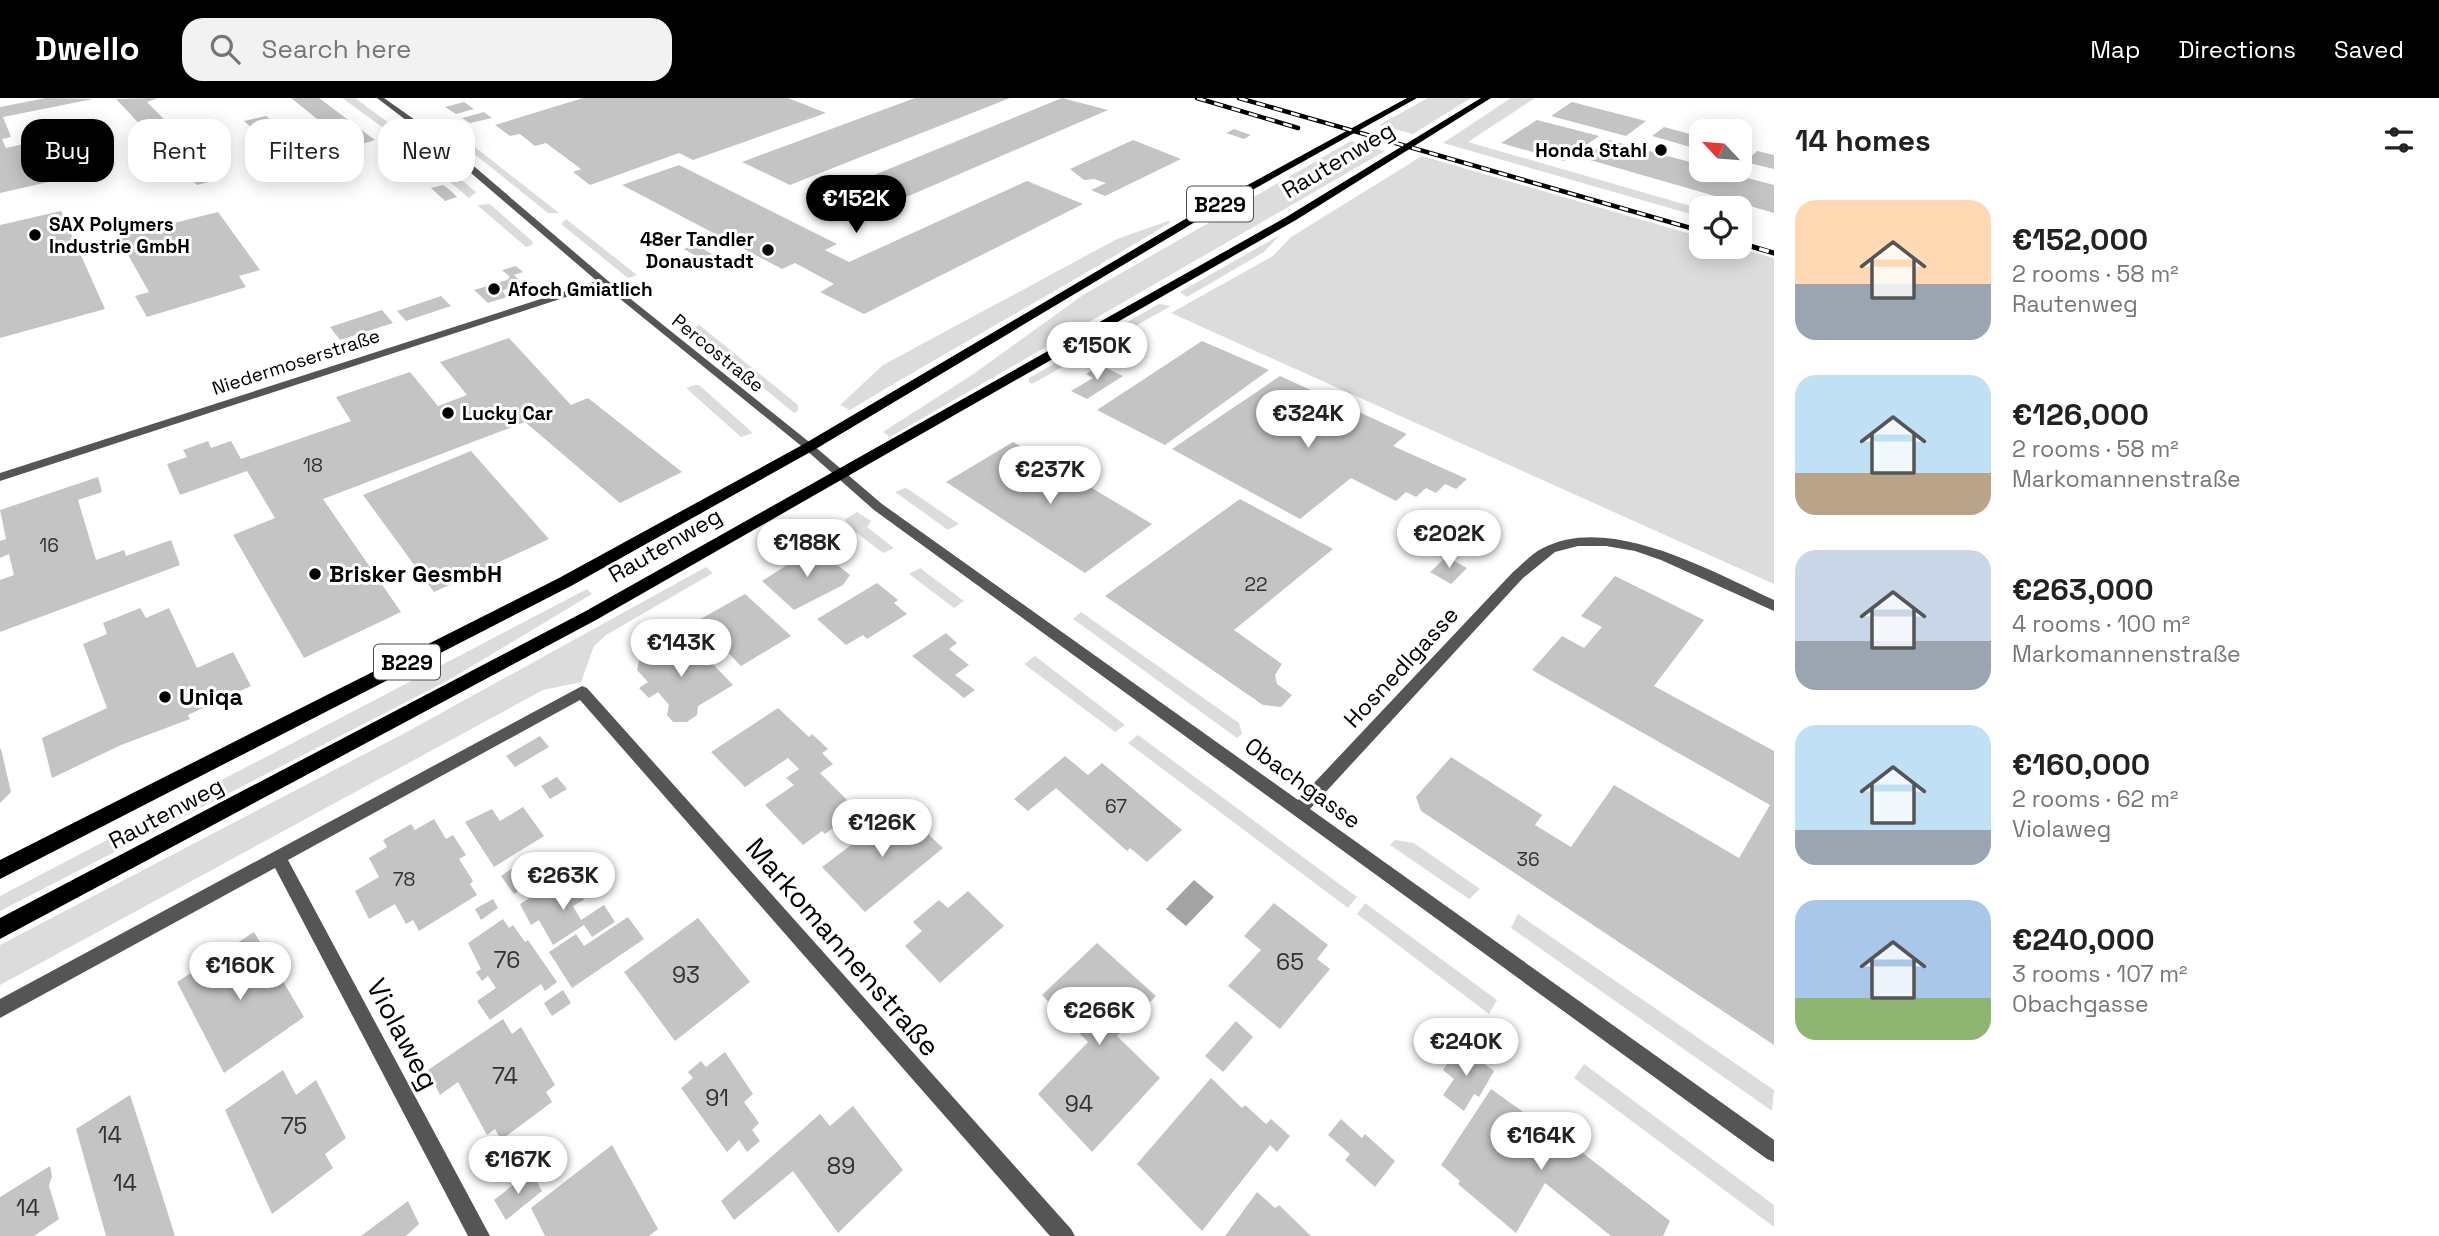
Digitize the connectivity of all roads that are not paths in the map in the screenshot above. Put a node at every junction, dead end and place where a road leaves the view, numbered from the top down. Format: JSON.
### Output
{"nodes":[{"id":1,"x":380,"y":98,"type":"edge"},
{"id":2,"x":1413,"y":98,"type":"edge"},
{"id":3,"x":1487,"y":98,"type":"edge"},
{"id":4,"x":604,"y":282,"type":"junction"},
{"id":5,"x":809,"y":447,"type":"junction"},
{"id":6,"x":841,"y":474,"type":"junction"},
{"id":7,"x":0,"y":477,"type":"edge"},
{"id":8,"x":1774,"y":606,"type":"edge"},
{"id":9,"x":1299,"y":810,"type":"junction"},
{"id":10,"x":278,"y":858,"type":"junction"},
{"id":11,"x":0,"y":870,"type":"edge"},
{"id":12,"x":0,"y":929,"type":"edge"},
{"id":13,"x":0,"y":1009,"type":"edge"},
{"id":14,"x":1774,"y":1152,"type":"edge"},
{"id":15,"x":479,"y":1236,"type":"edge"},
{"id":16,"x":1063,"y":1236,"type":"edge"}],
"edges":[{"from":1,"to":4,"type":"street","name":"Percostraße"},
{"from":2,"to":5,"type":"main road","name":"Rautenweg","number":"B229"},
{"from":3,"to":6,"type":"main road","name":"Rautenweg","number":"B229"},
{"from":4,"to":5,"type":"street","name":"Percostraße"},
{"from":4,"to":7,"type":"street","name":"Niedermoserstraße"},
{"from":5,"to":6,"type":"street","name":"Obachgasse"},
{"from":5,"to":11,"type":"main road","name":"Rautenweg","number":"B229"},
{"from":6,"to":9,"type":"street","name":"Obachgasse"},
{"from":6,"to":12,"type":"main road","name":"Rautenweg","number":"B229"},
{"from":8,"to":9,"type":"street","name":"Hosnedlgasse"},
{"from":9,"to":14,"type":"street","name":"Obachgasse"},
{"from":10,"to":13,"type":"street"},
{"from":10,"to":15,"type":"street","name":"Violaweg"},
{"from":10,"to":16,"type":"street","name":"Markomannenstraße"}]}
